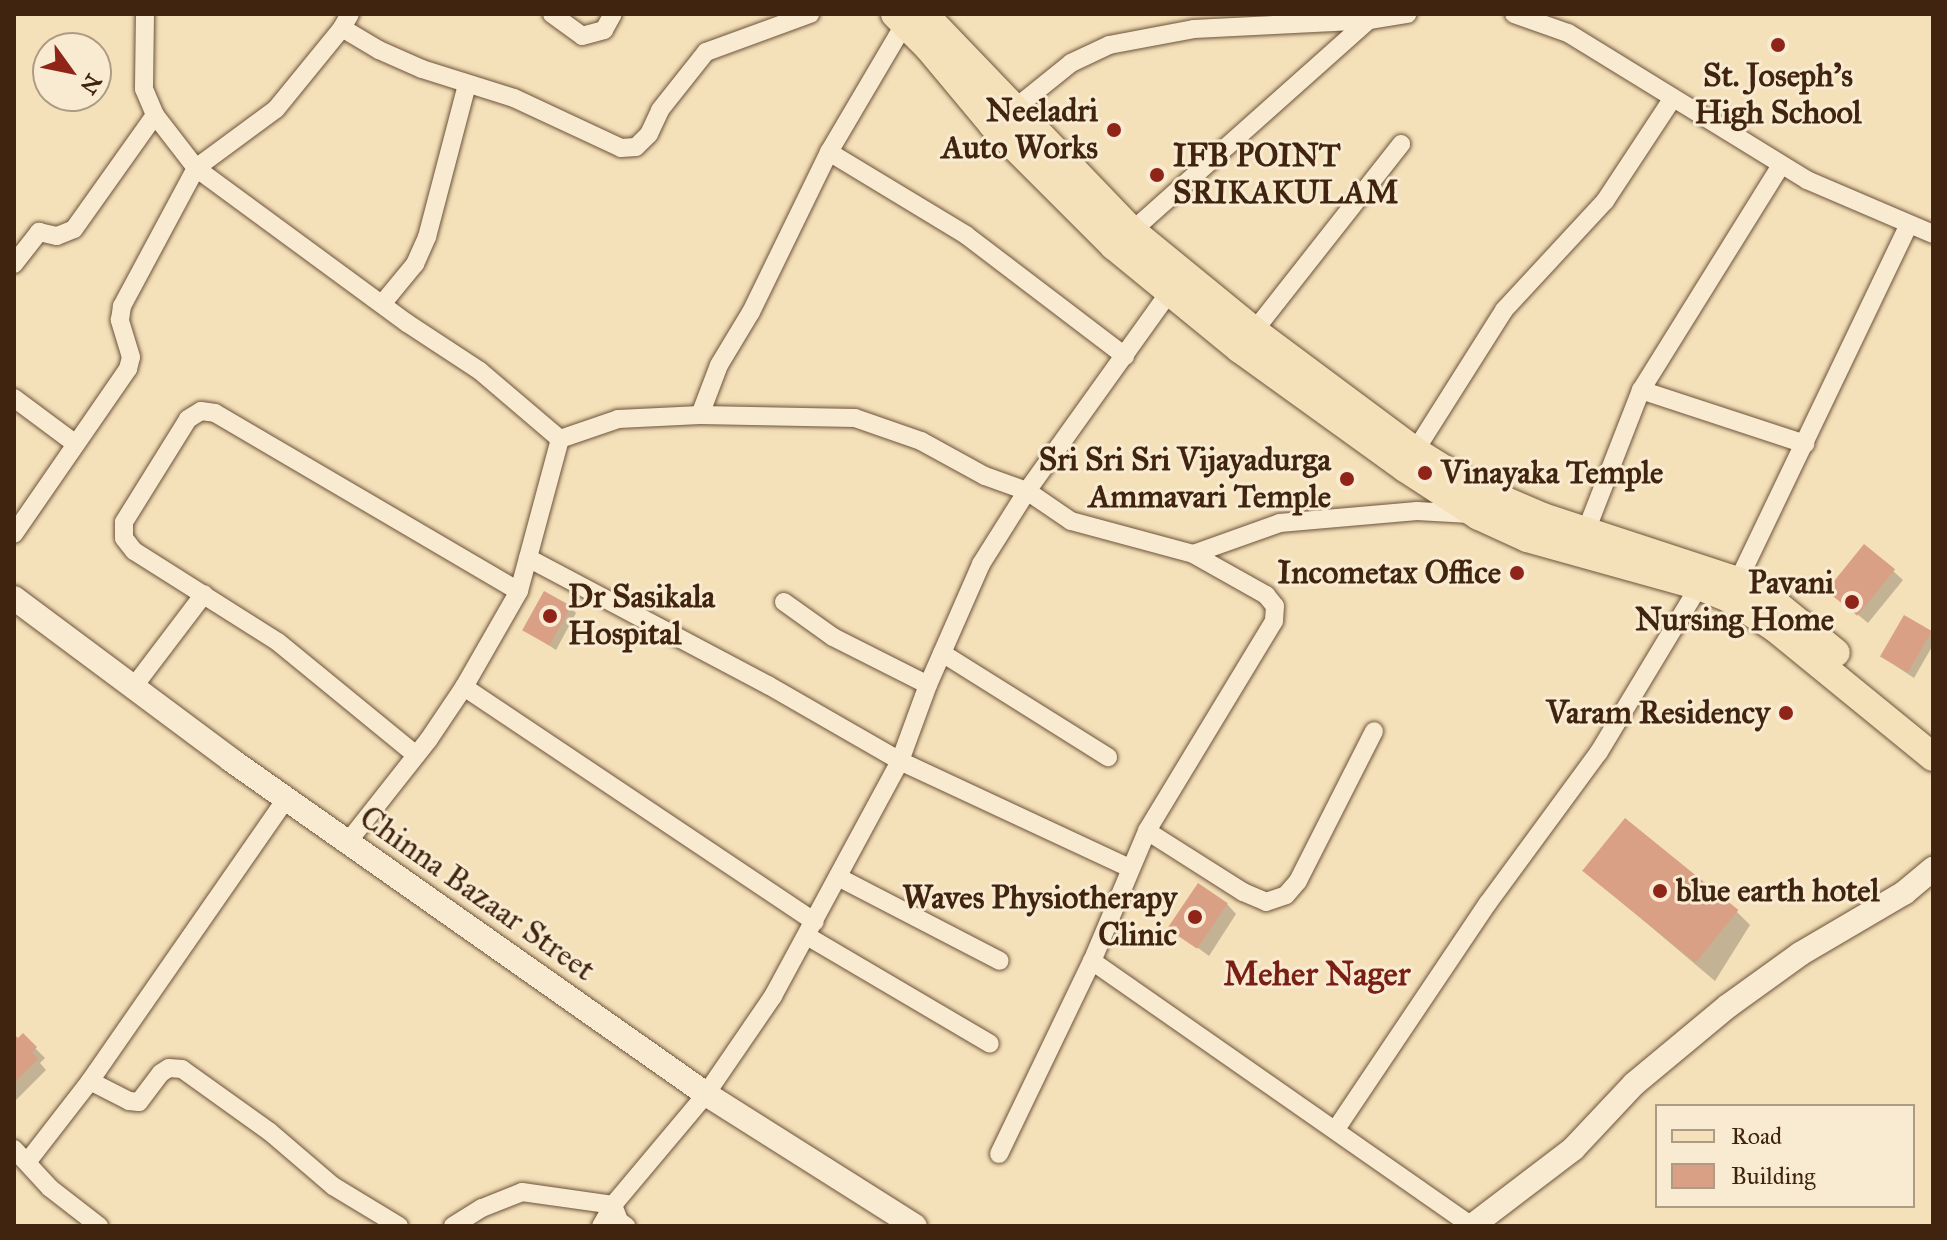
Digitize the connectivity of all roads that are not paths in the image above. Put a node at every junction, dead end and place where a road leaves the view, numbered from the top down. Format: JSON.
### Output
{"nodes":[{"id":1,"x":145,"y":14,"type":"edge"},
{"id":2,"x":552,"y":14,"type":"edge"},
{"id":3,"x":613,"y":14,"type":"edge"},
{"id":4,"x":810,"y":14,"type":"edge"},
{"id":5,"x":1408,"y":14,"type":"edge"},
{"id":6,"x":1514,"y":14,"type":"edge"},
{"id":7,"x":908,"y":17,"type":"edge"},
{"id":8,"x":1369,"y":20,"type":"junction"},
{"id":9,"x":346,"y":21,"type":"edge"},
{"id":10,"x":1194,"y":22,"type":"edge"},
{"id":11,"x":467,"y":84,"type":"junction"},
{"id":12,"x":1673,"y":98,"type":"junction"},
{"id":13,"x":1014,"y":109,"type":"junction"},
{"id":14,"x":155,"y":115,"type":"junction"},
{"id":15,"x":1401,"y":144,"type":"dead end"},
{"id":16,"x":829,"y":152,"type":"junction"},
{"id":17,"x":1781,"y":165,"type":"junction"},
{"id":18,"x":196,"y":168,"type":"junction"},
{"id":19,"x":1908,"y":226,"type":"junction"},
{"id":20,"x":1132,"y":231,"type":"junction"},
{"id":21,"x":1933,"y":234,"type":"edge"},
{"id":22,"x":14,"y":264,"type":"edge"},
{"id":23,"x":1169,"y":293,"type":"junction"},
{"id":24,"x":382,"y":304,"type":"junction"},
{"id":25,"x":1254,"y":331,"type":"junction"},
{"id":26,"x":1125,"y":356,"type":"junction"},
{"id":27,"x":1641,"y":390,"type":"junction"},
{"id":28,"x":14,"y":398,"type":"edge"},
{"id":29,"x":700,"y":415,"type":"junction"},
{"id":30,"x":560,"y":439,"type":"junction"},
{"id":31,"x":76,"y":444,"type":"junction"},
{"id":32,"x":1805,"y":444,"type":"junction"},
{"id":33,"x":1415,"y":451,"type":"junction"},
{"id":34,"x":1027,"y":491,"type":"junction"},
{"id":35,"x":1488,"y":506,"type":"junction"},
{"id":36,"x":1586,"y":531,"type":"junction"},
{"id":37,"x":14,"y":534,"type":"edge"},
{"id":38,"x":1193,"y":554,"type":"junction"},
{"id":39,"x":528,"y":558,"type":"junction"},
{"id":40,"x":1738,"y":581,"type":"junction"},
{"id":41,"x":1699,"y":586,"type":"junction"},
{"id":42,"x":519,"y":591,"type":"junction"},
{"id":43,"x":204,"y":594,"type":"junction"},
{"id":44,"x":14,"y":598,"type":"edge"},
{"id":45,"x":784,"y":602,"type":"dead end"},
{"id":46,"x":942,"y":653,"type":"junction"},
{"id":47,"x":135,"y":685,"type":"junction"},
{"id":48,"x":928,"y":685,"type":"junction"},
{"id":49,"x":464,"y":687,"type":"junction"},
{"id":50,"x":1374,"y":731,"type":"dead end"},
{"id":51,"x":1933,"y":733,"type":"edge"},
{"id":52,"x":416,"y":755,"type":"junction"},
{"id":53,"x":1108,"y":757,"type":"dead end"},
{"id":54,"x":1933,"y":757,"type":"edge"},
{"id":55,"x":900,"y":761,"type":"junction"},
{"id":56,"x":286,"y":799,"type":"junction"},
{"id":57,"x":1147,"y":831,"type":"junction"},
{"id":58,"x":347,"y":843,"type":"junction"},
{"id":59,"x":1129,"y":868,"type":"junction"},
{"id":60,"x":1933,"y":869,"type":"edge"},
{"id":61,"x":838,"y":877,"type":"junction"},
{"id":62,"x":1933,"y":886,"type":"edge"},
{"id":63,"x":1904,"y":893,"type":"junction"},
{"id":64,"x":811,"y":929,"type":"junction"},
{"id":65,"x":1000,"y":961,"type":"dead end"},
{"id":66,"x":1092,"y":961,"type":"junction"},
{"id":67,"x":990,"y":1044,"type":"dead end"},
{"id":68,"x":90,"y":1081,"type":"junction"},
{"id":69,"x":706,"y":1094,"type":"junction"},
{"id":70,"x":1336,"y":1129,"type":"junction"},
{"id":71,"x":999,"y":1154,"type":"dead end"},
{"id":72,"x":21,"y":1155,"type":"edge"},
{"id":73,"x":613,"y":1205,"type":"junction"},
{"id":74,"x":99,"y":1226,"type":"edge"},
{"id":75,"x":399,"y":1226,"type":"edge"},
{"id":76,"x":453,"y":1226,"type":"edge"},
{"id":77,"x":601,"y":1226,"type":"edge"},
{"id":78,"x":626,"y":1226,"type":"edge"},
{"id":79,"x":915,"y":1226,"type":"edge"},
{"id":80,"x":1472,"y":1226,"type":"edge"}],
"edges":[{"from":1,"to":14,"type":"street"},
{"from":2,"to":3,"type":"street"},
{"from":4,"to":11,"type":"street"},
{"from":5,"to":8,"type":"street"},
{"from":6,"to":12,"type":"street"},
{"from":7,"to":13,"type":"main road"},
{"from":7,"to":16,"type":"street"},
{"from":7,"to":23,"type":"main road"},
{"from":8,"to":10,"type":"street"},
{"from":8,"to":20,"type":"street"},
{"from":9,"to":11,"type":"street"},
{"from":9,"to":18,"type":"street"},
{"from":10,"to":13,"type":"street"},
{"from":11,"to":24,"type":"street"},
{"from":12,"to":17,"type":"street"},
{"from":12,"to":33,"type":"street"},
{"from":13,"to":20,"type":"main road"},
{"from":14,"to":18,"type":"street"},
{"from":14,"to":22,"type":"street"},
{"from":15,"to":25,"type":"street"},
{"from":16,"to":26,"type":"street"},
{"from":16,"to":29,"type":"street"},
{"from":17,"to":19,"type":"street"},
{"from":17,"to":27,"type":"street"},
{"from":18,"to":24,"type":"street"},
{"from":18,"to":31,"type":"street"},
{"from":19,"to":21,"type":"street"},
{"from":19,"to":32,"type":"street"},
{"from":20,"to":25,"type":"main road"},
{"from":23,"to":26,"type":"street"},
{"from":23,"to":35,"type":"main road"},
{"from":24,"to":30,"type":"street"},
{"from":25,"to":33,"type":"main road"},
{"from":26,"to":34,"type":"street"},
{"from":27,"to":32,"type":"street"},
{"from":27,"to":36,"type":"street"},
{"from":28,"to":31,"type":"street"},
{"from":29,"to":30,"type":"street"},
{"from":29,"to":34,"type":"street"},
{"from":30,"to":39,"type":"street"},
{"from":31,"to":37,"type":"street"},
{"from":32,"to":40,"type":"street"},
{"from":33,"to":35,"type":"main road"},
{"from":34,"to":38,"type":"street"},
{"from":34,"to":46,"type":"street"},
{"from":35,"to":36,"type":"main road"},
{"from":35,"to":38,"type":"street"},
{"from":35,"to":41,"type":"main road"},
{"from":36,"to":40,"type":"main road"},
{"from":38,"to":57,"type":"street"},
{"from":39,"to":42,"type":"street"},
{"from":39,"to":55,"type":"street"},
{"from":40,"to":51,"type":"main road"},
{"from":41,"to":54,"type":"main road"},
{"from":41,"to":70,"type":"street"},
{"from":42,"to":43,"type":"street"},
{"from":42,"to":49,"type":"street"},
{"from":43,"to":47,"type":"street"},
{"from":43,"to":52,"type":"street"},
{"from":44,"to":47,"type":"street","name":"Chinna Bazaar Street"},
{"from":45,"to":48,"type":"street"},
{"from":46,"to":48,"type":"street"},
{"from":46,"to":53,"type":"street"},
{"from":47,"to":56,"type":"street","name":"Chinna Bazaar Street"},
{"from":48,"to":55,"type":"street"},
{"from":49,"to":52,"type":"street"},
{"from":49,"to":64,"type":"street"},
{"from":50,"to":57,"type":"street"},
{"from":52,"to":58,"type":"street"},
{"from":55,"to":59,"type":"street"},
{"from":55,"to":61,"type":"street"},
{"from":56,"to":58,"type":"street","name":"Chinna Bazaar Street"},
{"from":56,"to":68,"type":"street"},
{"from":57,"to":59,"type":"street"},
{"from":58,"to":69,"type":"street","name":"Chinna Bazaar Street"},
{"from":59,"to":66,"type":"street"},
{"from":60,"to":63,"type":"street"},
{"from":61,"to":64,"type":"street"},
{"from":61,"to":65,"type":"street"},
{"from":62,"to":63,"type":"street"},
{"from":63,"to":80,"type":"street"},
{"from":64,"to":67,"type":"street"},
{"from":64,"to":69,"type":"street"},
{"from":66,"to":70,"type":"street"},
{"from":66,"to":71,"type":"street"},
{"from":68,"to":72,"type":"street"},
{"from":68,"to":75,"type":"street"},
{"from":69,"to":73,"type":"street"},
{"from":69,"to":79,"type":"street","name":"Chinna Bazaar Street"},
{"from":70,"to":80,"type":"street"},
{"from":72,"to":74,"type":"street"},
{"from":73,"to":76,"type":"street"},
{"from":73,"to":77,"type":"street"},
{"from":73,"to":78,"type":"street"}]}
